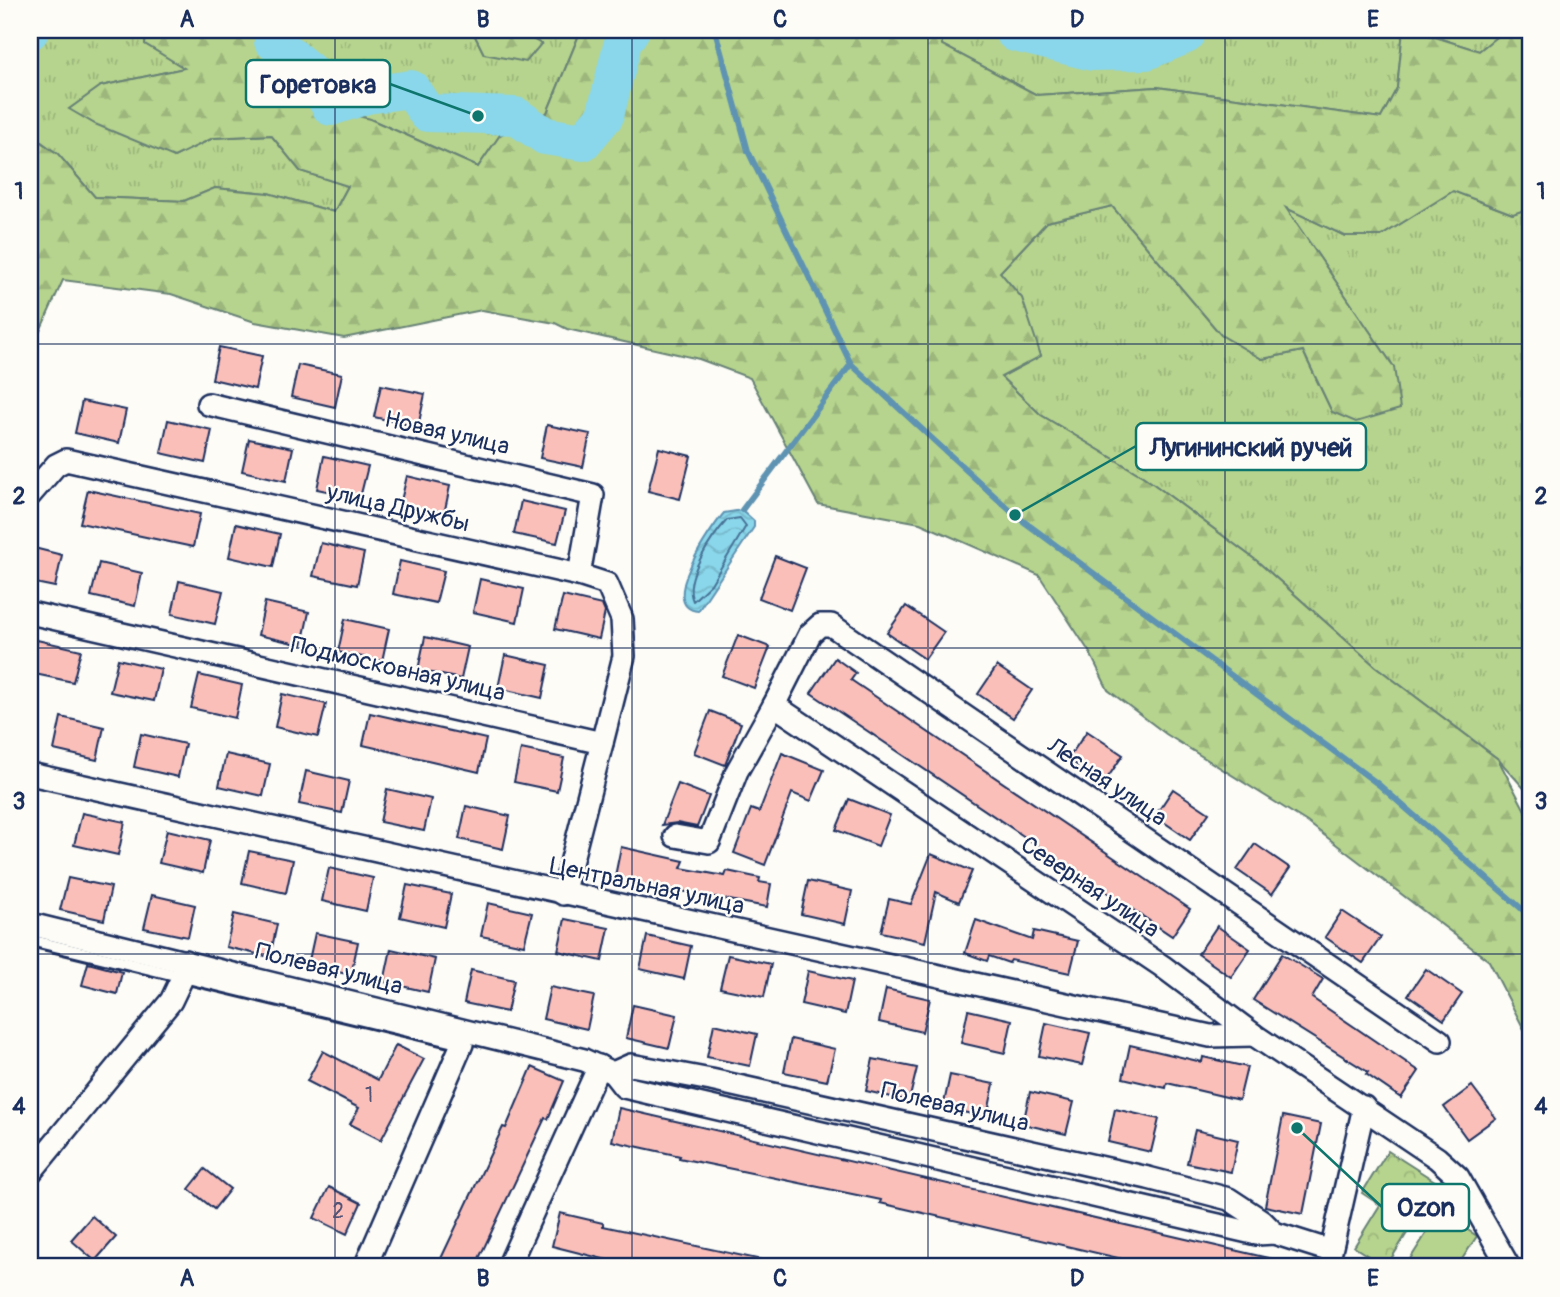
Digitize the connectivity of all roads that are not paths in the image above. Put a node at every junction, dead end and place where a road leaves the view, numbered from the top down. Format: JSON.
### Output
{"nodes":[{"id":1,"x":208,"y":404,"type":"dead end"},
{"id":2,"x":30,"y":495,"type":"edge"},
{"id":3,"x":579,"y":575,"type":"junction"},
{"id":4,"x":30,"y":612,"type":"edge"},
{"id":5,"x":774,"y":705,"type":"junction"},
{"id":6,"x":601,"y":743,"type":"junction"},
{"id":7,"x":30,"y":774,"type":"edge"},
{"id":8,"x":675,"y":836,"type":"dead end"},
{"id":9,"x":562,"y":894,"type":"junction"},
{"id":10,"x":30,"y":925,"type":"edge"},
{"id":11,"x":30,"y":940,"type":"edge"},
{"id":12,"x":184,"y":970,"type":"junction"},
{"id":13,"x":1254,"y":1035,"type":"junction"},
{"id":14,"x":1440,"y":1041,"type":"dead end"},
{"id":15,"x":462,"y":1044,"type":"joint"},
{"id":16,"x":606,"y":1069,"type":"junction"},
{"id":17,"x":1364,"y":1107,"type":"junction"},
{"id":18,"x":937,"y":1129,"type":"junction"},
{"id":19,"x":931,"y":1158,"type":"junction"},
{"id":20,"x":30,"y":1173,"type":"edge"},
{"id":21,"x":1274,"y":1233,"type":"junction"},
{"id":22,"x":1504,"y":1258,"type":"edge"},
{"id":23,"x":365,"y":1267,"type":"edge"},
{"id":24,"x":510,"y":1267,"type":"edge"}],
"edges":[{"from":1,"to":3,"type":"street","name":"Новая улица"},
{"from":2,"to":3,"type":"street","name":"улица Дружбы"},
{"from":3,"to":6,"type":"street","name":"улица Дружбы"},
{"from":4,"to":6,"type":"street","name":"Подмосковная улица"},
{"from":5,"to":8,"type":"street"},
{"from":5,"to":13,"type":"street","name":"Северная улица"},
{"from":5,"to":14,"type":"street","name":"Лесная улица"},
{"from":6,"to":9,"type":"street"},
{"from":7,"to":9,"type":"street","name":"Центральная улица"},
{"from":9,"to":13,"type":"street","name":"Центральная улица"},
{"from":10,"to":12,"type":"street","name":"Полевая улица"},
{"from":11,"to":12,"type":"lane"},
{"from":12,"to":15,"type":"lane"},
{"from":12,"to":16,"type":"street","name":"Полевая улица"},
{"from":12,"to":20,"type":"street"},
{"from":13,"to":17,"type":"street","name":"Северная улица"},
{"from":15,"to":23,"type":"street"},
{"from":16,"to":18,"type":"street","name":"Полевая улица"},
{"from":16,"to":19,"type":"street","name":"Полевая улица"},
{"from":16,"to":24,"type":"street"},
{"from":17,"to":21,"type":"street","name":"Полевая улица"},
{"from":17,"to":22,"type":"street","name":"Северная улица"},
{"from":18,"to":19,"type":"street"},
{"from":18,"to":21,"type":"street","name":"Полевая улица"},
{"from":19,"to":21,"type":"street","name":"Полевая улица"}]}
